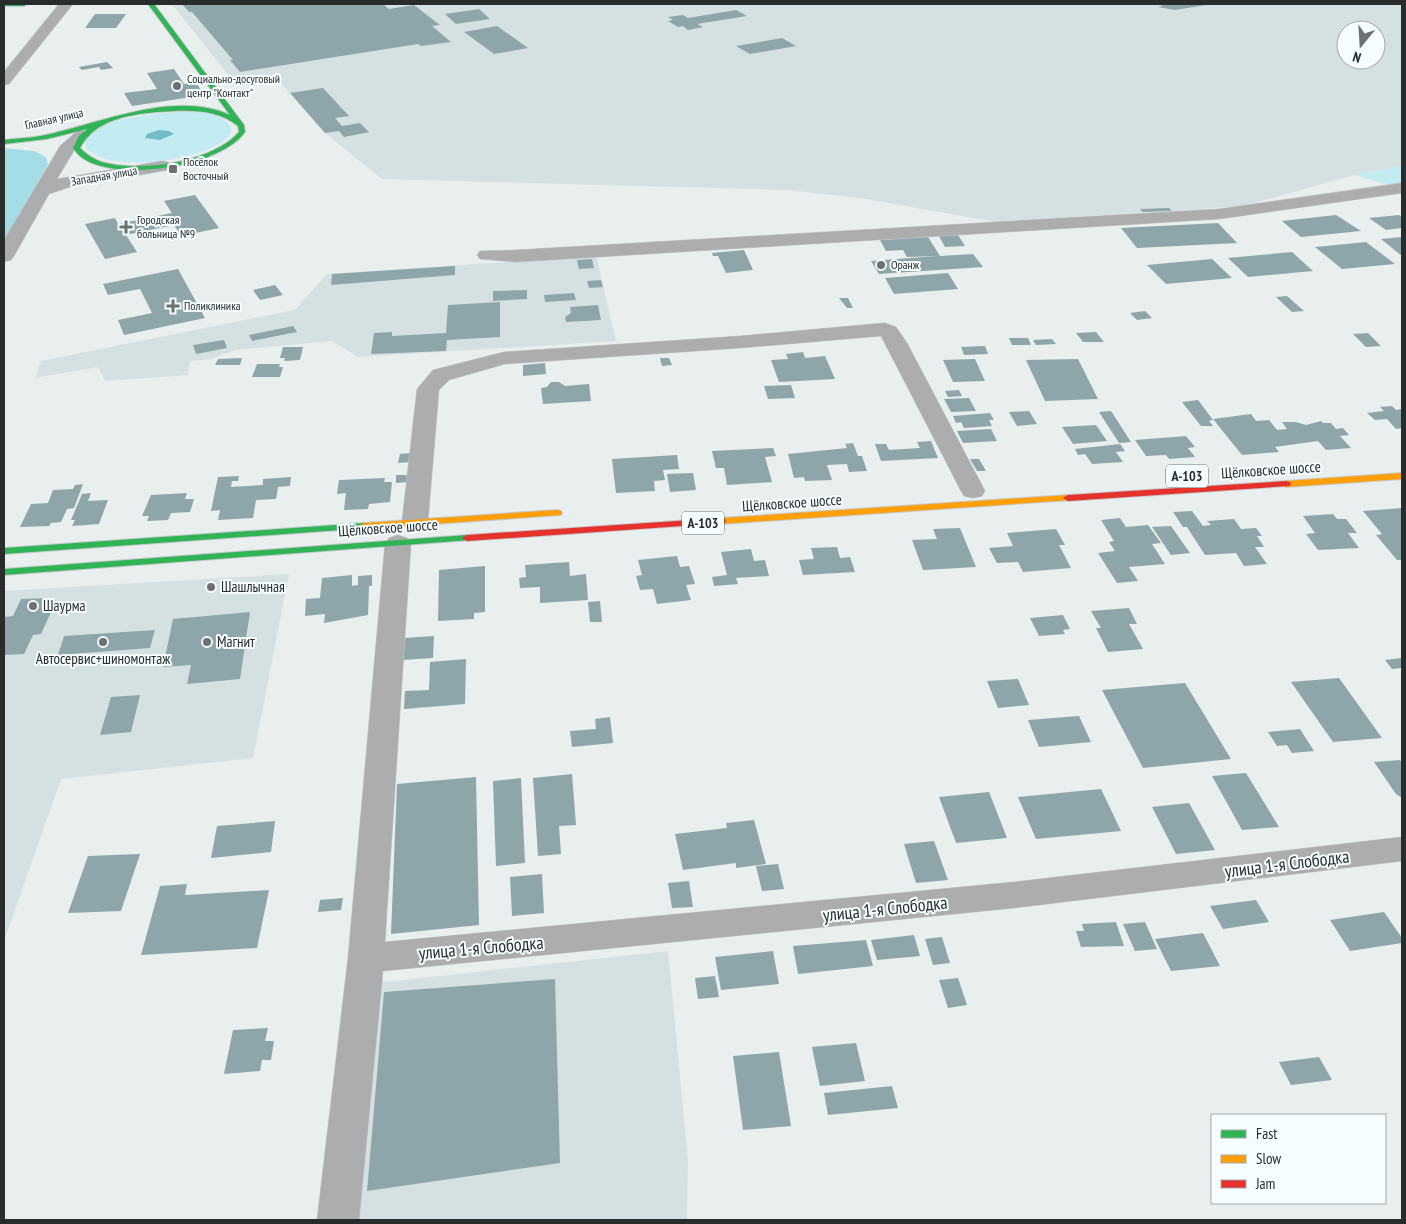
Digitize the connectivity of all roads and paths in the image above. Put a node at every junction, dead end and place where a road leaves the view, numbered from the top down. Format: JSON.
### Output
{"nodes":[{"id":1,"x":4,"y":4,"type":"edge"},
{"id":2,"x":24,"y":4,"type":"edge"},
{"id":3,"x":66,"y":4,"type":"edge"},
{"id":4,"x":151,"y":4,"type":"edge"},
{"id":5,"x":4,"y":81,"type":"edge"},
{"id":6,"x":220,"y":99,"type":"junction"},
{"id":7,"x":159,"y":110,"type":"junction"},
{"id":8,"x":110,"y":120,"type":"junction"},
{"id":9,"x":238,"y":121,"type":"junction"},
{"id":10,"x":82,"y":135,"type":"joint"},
{"id":11,"x":4,"y":143,"type":"edge"},
{"id":12,"x":63,"y":151,"type":"junction"},
{"id":13,"x":164,"y":165,"type":"junction"},
{"id":14,"x":1402,"y":188,"type":"edge"},
{"id":15,"x":44,"y":190,"type":"junction"},
{"id":16,"x":487,"y":254,"type":"dead end"},
{"id":17,"x":4,"y":256,"type":"edge"},
{"id":18,"x":1402,"y":476,"type":"edge"},
{"id":19,"x":973,"y":491,"type":"dead end"},
{"id":20,"x":570,"y":513,"type":"dead end"},
{"id":21,"x":406,"y":532,"type":"junction"},
{"id":22,"x":4,"y":551,"type":"edge"},
{"id":23,"x":4,"y":572,"type":"edge"},
{"id":24,"x":1402,"y":849,"type":"edge"},
{"id":25,"x":366,"y":958,"type":"junction"},
{"id":26,"x":338,"y":1220,"type":"edge"}],
"edges":[{"from":1,"to":2,"type":"main road"},
{"from":3,"to":5,"type":"street"},
{"from":4,"to":6,"type":"main road"},
{"from":6,"to":7,"type":"main road"},
{"from":6,"to":9,"type":"main road"},
{"from":7,"to":8,"type":"main road"},
{"from":7,"to":9,"type":"main road"},
{"from":8,"to":10,"type":"main road"},
{"from":8,"to":11,"type":"main road","name":"Главная улица"},
{"from":9,"to":13,"type":"main road","name":"Главная улица"},
{"from":10,"to":12,"type":"street","name":"Западная улица"},
{"from":11,"to":12,"type":"main road","name":"Главная улица"},
{"from":12,"to":13,"type":"main road","name":"Главная улица"},
{"from":12,"to":15,"type":"street","name":"Западная улица"},
{"from":13,"to":15,"type":"street","name":"Западная улица"},
{"from":14,"to":16,"type":"street"},
{"from":15,"to":17,"type":"street","name":"Западная улица"},
{"from":18,"to":21,"type":"main road","name":"Щёлковское шоссе","number":"А-103"},
{"from":19,"to":21,"type":"street"},
{"from":20,"to":21,"type":"main road","name":"Щёлковское шоссе","number":"А-103"},
{"from":21,"to":22,"type":"main road","name":"Щёлковское шоссе","number":"А-103"},
{"from":21,"to":23,"type":"main road","name":"Щёлковское шоссе","number":"А-103"},
{"from":21,"to":25,"type":"street"},
{"from":24,"to":25,"type":"street","name":"улица 1-я Слободка"},
{"from":25,"to":26,"type":"street"}]}
